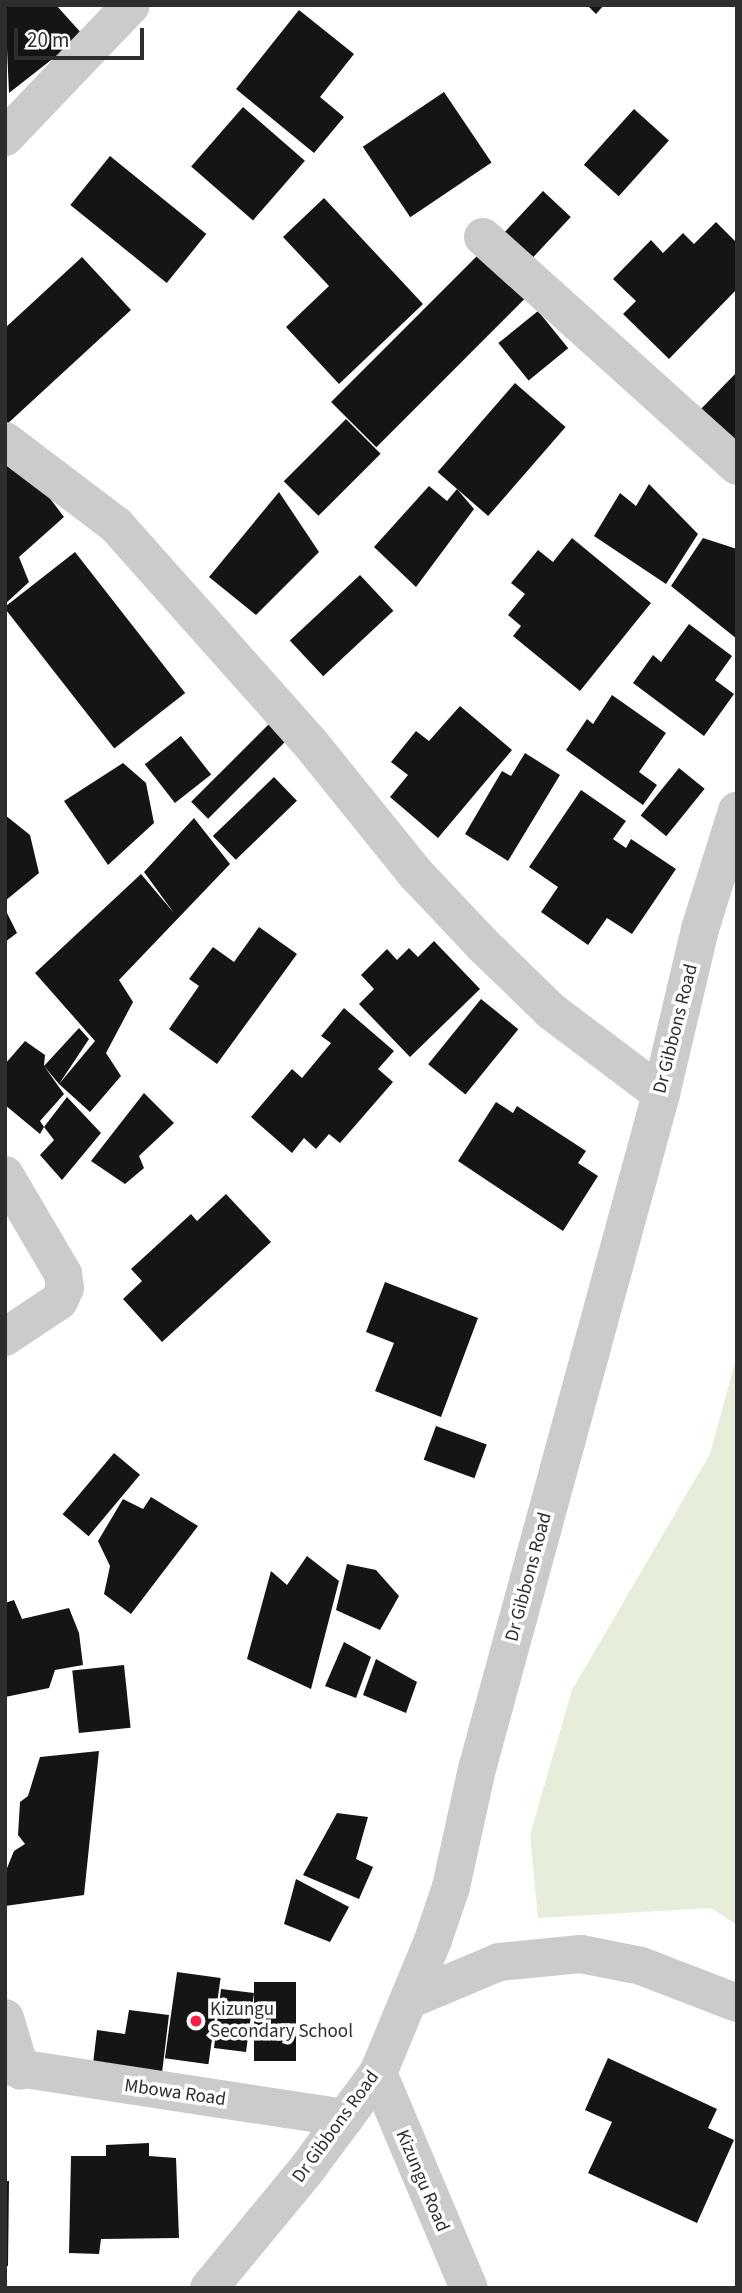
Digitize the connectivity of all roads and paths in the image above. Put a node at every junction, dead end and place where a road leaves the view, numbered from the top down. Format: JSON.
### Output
{"nodes":[{"id":1,"x":131,"y":5,"type":"edge"},
{"id":2,"x":5,"y":137,"type":"edge"},
{"id":3,"x":483,"y":237,"type":"dead end"},
{"id":4,"x":5,"y":441,"type":"edge"},
{"id":5,"x":737,"y":466,"type":"edge"},
{"id":6,"x":737,"y":811,"type":"edge"},
{"id":7,"x":661,"y":1094,"type":"junction"},
{"id":8,"x":5,"y":1175,"type":"edge"},
{"id":9,"x":5,"y":1337,"type":"edge"},
{"id":10,"x":411,"y":1999,"type":"junction"},
{"id":11,"x":737,"y":2003,"type":"edge"},
{"id":12,"x":5,"y":2018,"type":"edge"},
{"id":13,"x":13,"y":2068,"type":"edge"},
{"id":14,"x":378,"y":2073,"type":"junction"},
{"id":15,"x":345,"y":2118,"type":"junction"},
{"id":16,"x":209,"y":2288,"type":"edge"},
{"id":17,"x":469,"y":2288,"type":"edge"}],
"edges":[{"from":1,"to":2,"type":"street"},
{"from":3,"to":5,"type":"street"},
{"from":4,"to":7,"type":"street"},
{"from":6,"to":7,"type":"street","name":"Dr Gibbons Road"},
{"from":7,"to":10,"type":"street","name":"Dr Gibbons Road"},
{"from":8,"to":9,"type":"street"},
{"from":10,"to":11,"type":"street"},
{"from":10,"to":14,"type":"street","name":"Dr Gibbons Road"},
{"from":12,"to":13,"type":"street"},
{"from":13,"to":15,"type":"street","name":"Mbowa Road"},
{"from":14,"to":15,"type":"street","name":"Dr Gibbons Road"},
{"from":14,"to":17,"type":"street","name":"Kizungu Road"},
{"from":15,"to":16,"type":"street","name":"Dr Gibbons Road"}]}
